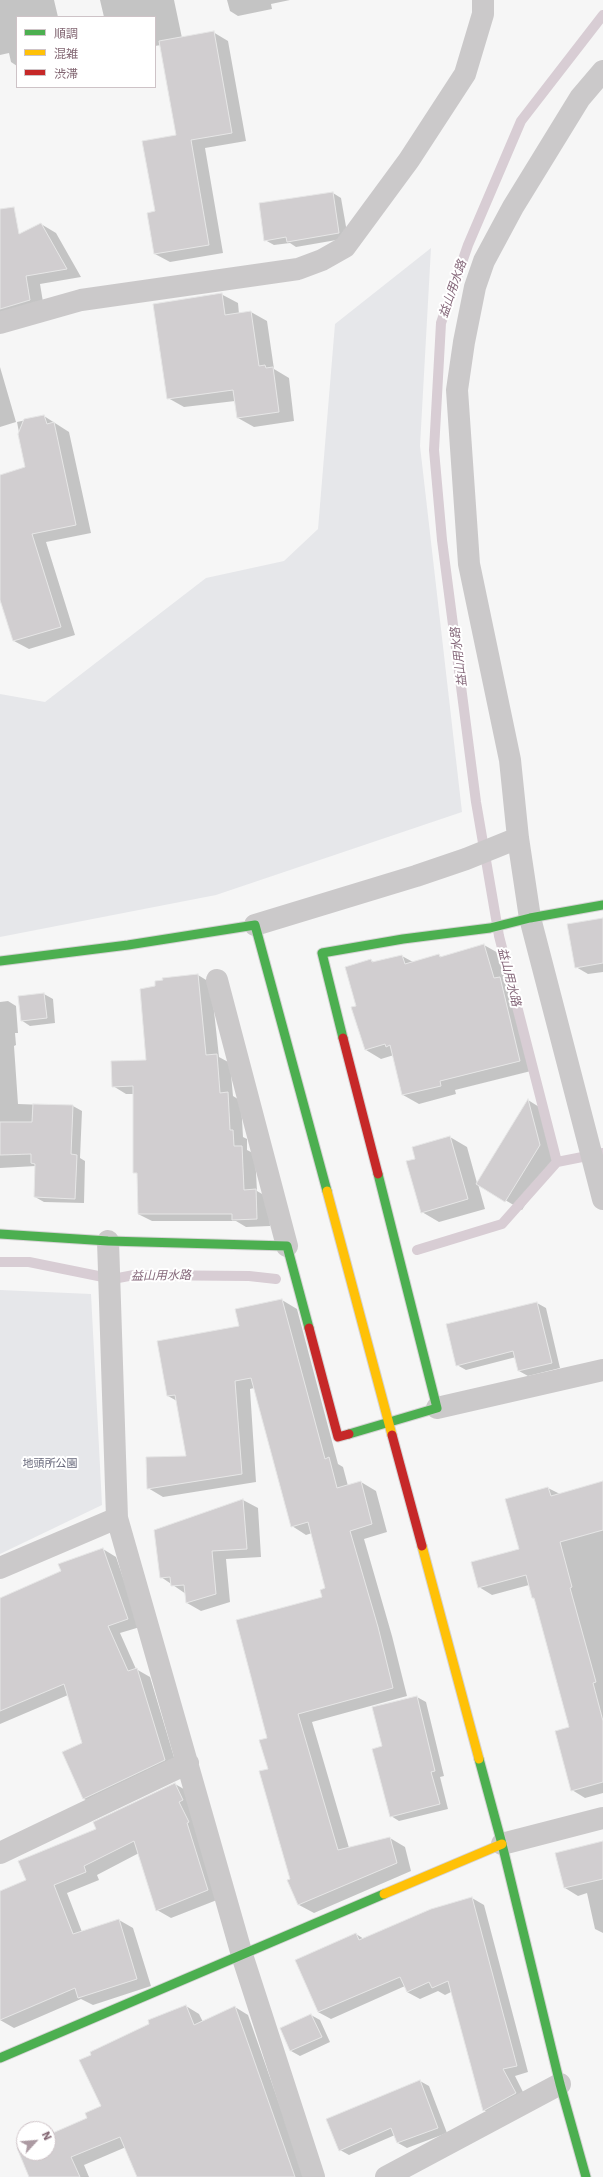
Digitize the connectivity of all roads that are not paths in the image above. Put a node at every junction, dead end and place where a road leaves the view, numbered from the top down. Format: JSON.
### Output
{"nodes":[{"id":1,"x":483,"y":0,"type":"edge"},
{"id":2,"x":603,"y":71,"type":"edge"},
{"id":3,"x":0,"y":324,"type":"edge"},
{"id":4,"x":508,"y":842,"type":"junction"},
{"id":5,"x":603,"y":905,"type":"edge"},
{"id":6,"x":521,"y":921,"type":"junction"},
{"id":7,"x":255,"y":925,"type":"junction"},
{"id":8,"x":0,"y":961,"type":"edge"},
{"id":9,"x":217,"y":980,"type":"dead end"},
{"id":10,"x":603,"y":1199,"type":"edge"},
{"id":11,"x":0,"y":1234,"type":"edge"},
{"id":12,"x":288,"y":1246,"type":"junction"},
{"id":13,"x":109,"y":1251,"type":"junction"},
{"id":14,"x":603,"y":1370,"type":"edge"},
{"id":15,"x":437,"y":1408,"type":"junction"},
{"id":16,"x":388,"y":1421,"type":"junction"},
{"id":17,"x":117,"y":1518,"type":"junction"},
{"id":18,"x":0,"y":1568,"type":"edge"},
{"id":19,"x":188,"y":1763,"type":"junction"},
{"id":20,"x":603,"y":1818,"type":"edge"},
{"id":21,"x":502,"y":1844,"type":"junction"},
{"id":22,"x":0,"y":1853,"type":"edge"},
{"id":23,"x":242,"y":1955,"type":"junction"},
{"id":24,"x":0,"y":2058,"type":"edge"},
{"id":25,"x":560,"y":2084,"type":"junction"},
{"id":26,"x":314,"y":2177,"type":"edge"},
{"id":27,"x":386,"y":2177,"type":"edge"},
{"id":28,"x":586,"y":2177,"type":"edge"}],
"edges":[{"from":1,"to":3,"type":"street"},
{"from":2,"to":4,"type":"street"},
{"from":4,"to":6,"type":"street"},
{"from":4,"to":7,"type":"street"},
{"from":5,"to":6,"type":"street"},
{"from":6,"to":10,"type":"street"},
{"from":6,"to":15,"type":"street"},
{"from":7,"to":8,"type":"street"},
{"from":7,"to":16,"type":"street"},
{"from":9,"to":12,"type":"street"},
{"from":11,"to":13,"type":"street"},
{"from":12,"to":13,"type":"street"},
{"from":12,"to":16,"type":"street"},
{"from":13,"to":17,"type":"street"},
{"from":14,"to":15,"type":"street"},
{"from":15,"to":16,"type":"street"},
{"from":16,"to":21,"type":"street"},
{"from":17,"to":18,"type":"street"},
{"from":17,"to":19,"type":"street"},
{"from":19,"to":22,"type":"street"},
{"from":19,"to":23,"type":"street"},
{"from":20,"to":21,"type":"street"},
{"from":21,"to":23,"type":"street"},
{"from":21,"to":25,"type":"street"},
{"from":23,"to":24,"type":"street"},
{"from":23,"to":26,"type":"street"},
{"from":25,"to":27,"type":"street"},
{"from":25,"to":28,"type":"street"}]}
